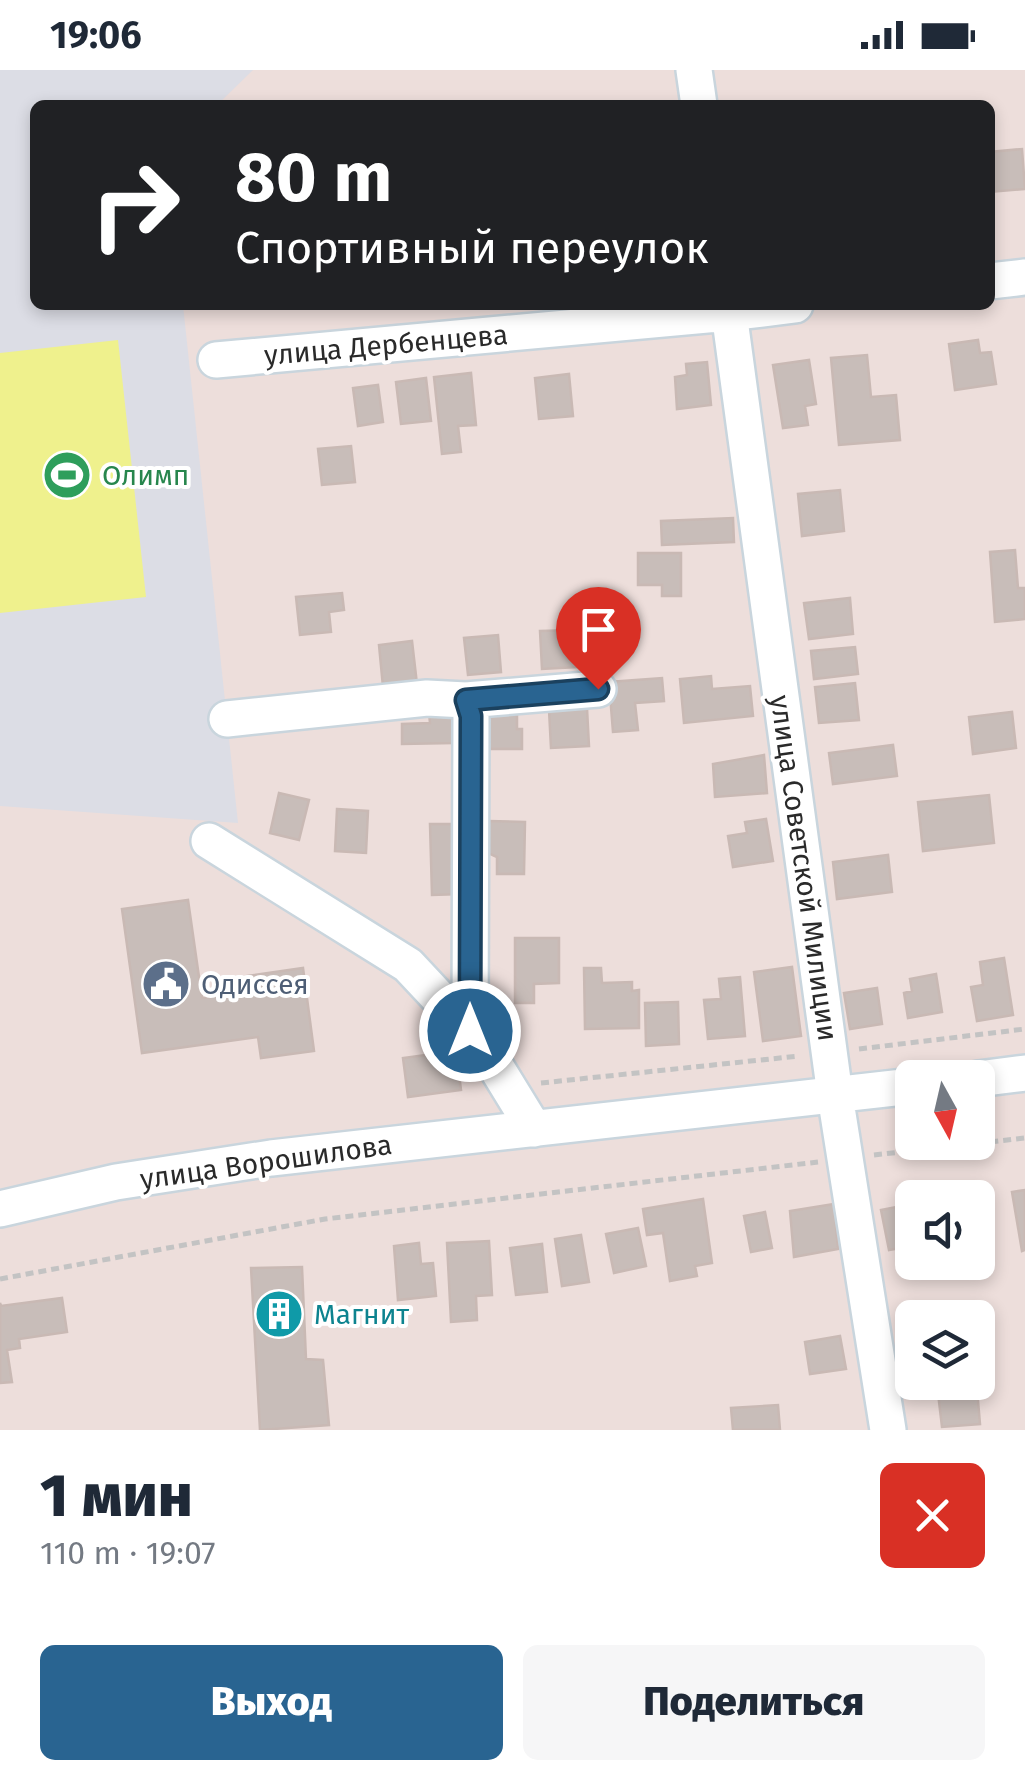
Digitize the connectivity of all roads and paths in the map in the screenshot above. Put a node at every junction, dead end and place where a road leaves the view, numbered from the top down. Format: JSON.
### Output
{"nodes":[{"id":1,"x":694,"y":70,"type":"edge"},
{"id":2,"x":699,"y":100,"type":"edge"},
{"id":3,"x":1025,"y":276,"type":"edge"},
{"id":4,"x":995,"y":280,"type":"edge"},
{"id":5,"x":718,"y":310,"type":"edge"},
{"id":6,"x":728,"y":310,"type":"edge"},
{"id":7,"x":216,"y":360,"type":"dead end"},
{"id":8,"x":598,"y":689,"type":"dead end"},
{"id":9,"x":466,"y":700,"type":"junction"},
{"id":10,"x":227,"y":719,"type":"dead end"},
{"id":11,"x":209,"y":841,"type":"dead end"},
{"id":12,"x":1025,"y":1029,"type":"edge"},
{"id":13,"x":470,"y":1031,"type":"junction"},
{"id":14,"x":830,"y":1053,"type":"junction"},
{"id":15,"x":1025,"y":1073,"type":"edge"},
{"id":16,"x":995,"y":1076,"type":"edge"},
{"id":17,"x":508,"y":1087,"type":"junction"},
{"id":18,"x":895,"y":1088,"type":"edge"},
{"id":19,"x":835,"y":1094,"type":"junction"},
{"id":20,"x":534,"y":1128,"type":"junction"},
{"id":21,"x":1025,"y":1138,"type":"edge"},
{"id":22,"x":845,"y":1159,"type":"junction"},
{"id":23,"x":0,"y":1209,"type":"edge"},
{"id":24,"x":0,"y":1278,"type":"edge"},
{"id":25,"x":888,"y":1430,"type":"edge"}],
"edges":[{"from":1,"to":2,"type":"street"},
{"from":3,"to":4,"type":"street"},
{"from":5,"to":7,"type":"street","name":"улица Дербенцева"},
{"from":6,"to":14,"type":"street","name":"улица Советской Милиции"},
{"from":8,"to":9,"type":"street"},
{"from":9,"to":10,"type":"street"},
{"from":9,"to":13,"type":"street"},
{"from":11,"to":13,"type":"street"},
{"from":12,"to":14,"type":"path"},
{"from":13,"to":17,"type":"street"},
{"from":14,"to":17,"type":"path"},
{"from":14,"to":19,"type":"street","name":"улица Советской Милиции"},
{"from":15,"to":16,"type":"street"},
{"from":17,"to":20,"type":"street"},
{"from":18,"to":19,"type":"street","name":"улица Ворошилова"},
{"from":19,"to":20,"type":"street","name":"улица Ворошилова"},
{"from":19,"to":22,"type":"street","name":"улица Советской Милиции"},
{"from":20,"to":23,"type":"street","name":"улица Ворошилова"},
{"from":21,"to":22,"type":"path"},
{"from":22,"to":24,"type":"path"},
{"from":22,"to":25,"type":"street","name":"улица Советской Милиции"}]}
